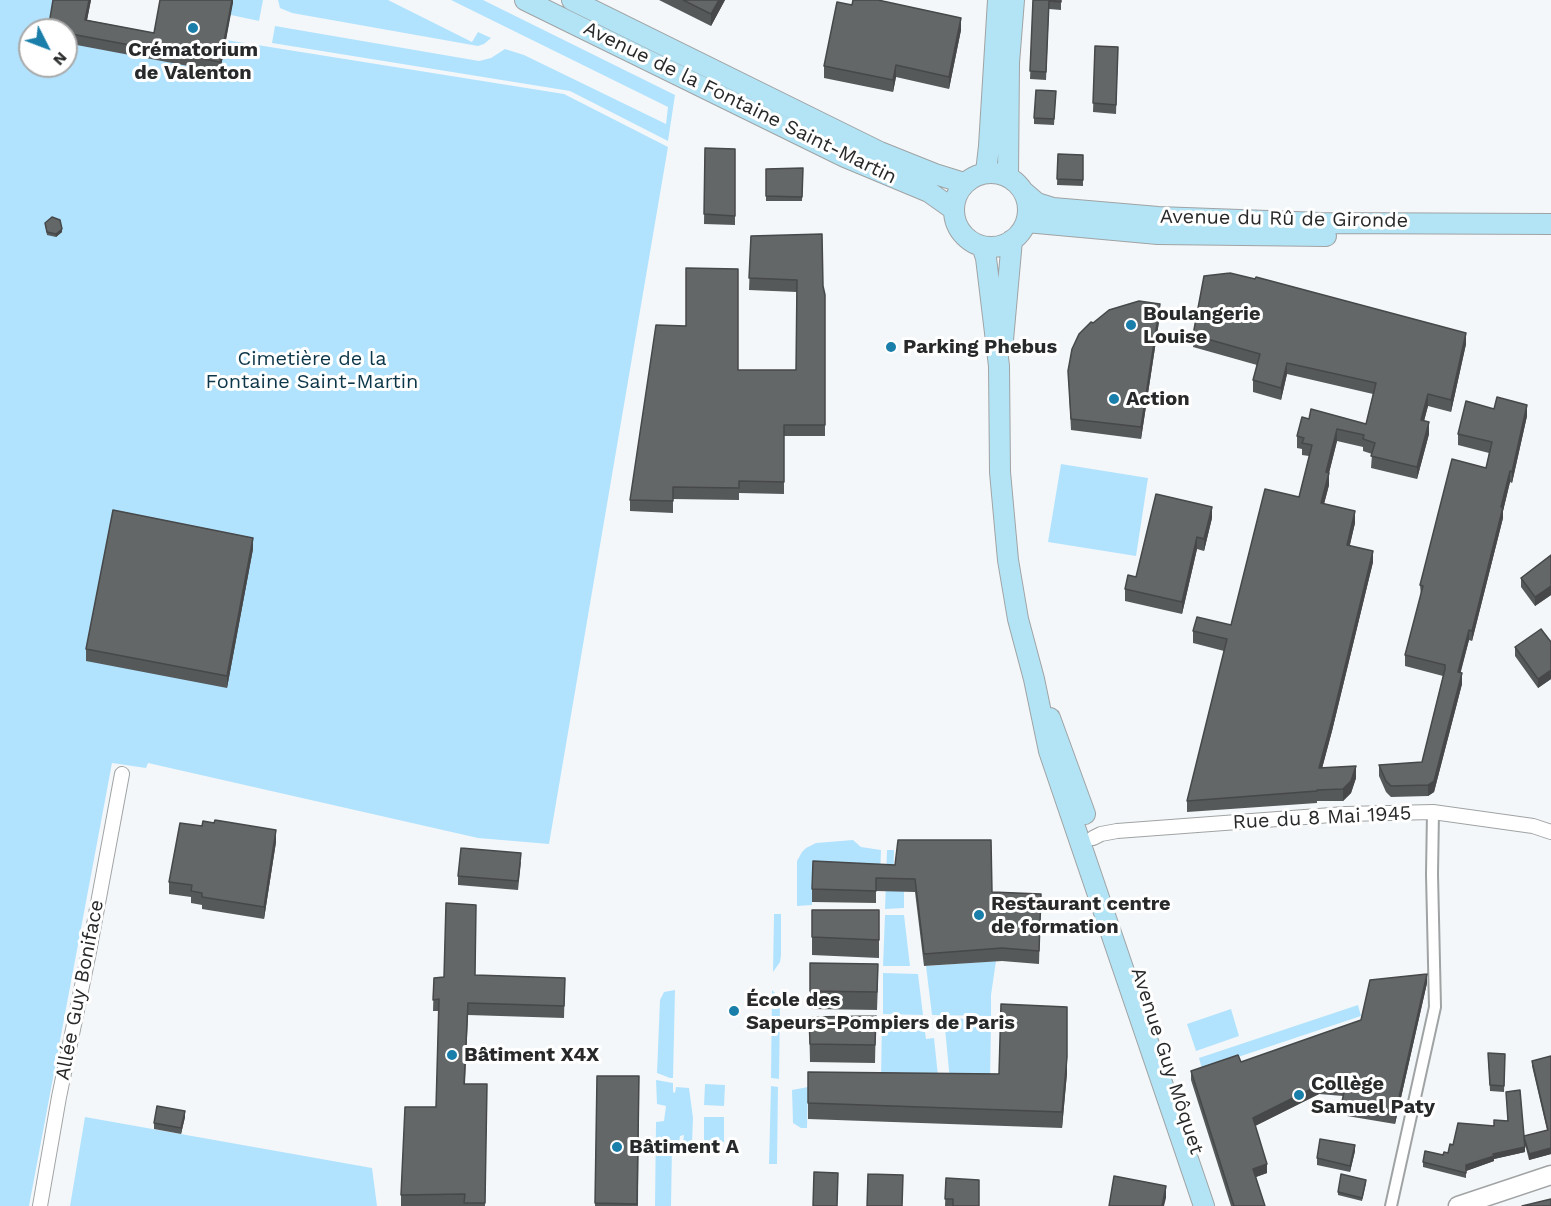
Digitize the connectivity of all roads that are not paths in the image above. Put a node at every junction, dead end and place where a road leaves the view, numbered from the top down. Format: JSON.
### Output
{"nodes":[{"id":1,"x":525,"y":0,"type":"edge"},
{"id":2,"x":572,"y":0,"type":"edge"},
{"id":3,"x":998,"y":0,"type":"edge"},
{"id":4,"x":1014,"y":0,"type":"edge"},
{"id":5,"x":560,"y":8,"type":"edge"},
{"id":6,"x":986,"y":172,"type":"junction"},
{"id":7,"x":1008,"y":176,"type":"junction"},
{"id":8,"x":964,"y":183,"type":"junction"},
{"id":9,"x":1023,"y":191,"type":"junction"},
{"id":10,"x":953,"y":209,"type":"junction"},
{"id":11,"x":1026,"y":222,"type":"junction"},
{"id":12,"x":1551,"y":224,"type":"edge"},
{"id":13,"x":1551,"y":235,"type":"edge"},
{"id":14,"x":1012,"y":240,"type":"junction"},
{"id":15,"x":982,"y":246,"type":"junction"},
{"id":16,"x":999,"y":366,"type":"junction"},
{"id":17,"x":1034,"y":679,"type":"junction"},
{"id":18,"x":122,"y":774,"type":"dead end"},
{"id":19,"x":1433,"y":812,"type":"junction"},
{"id":20,"x":1551,"y":832,"type":"edge"},
{"id":21,"x":1094,"y":838,"type":"junction"},
{"id":22,"x":1551,"y":1175,"type":"edge"},
{"id":23,"x":40,"y":1206,"type":"edge"},
{"id":24,"x":1203,"y":1206,"type":"edge"},
{"id":25,"x":1214,"y":1206,"type":"edge"},
{"id":26,"x":1391,"y":1206,"type":"edge"},
{"id":27,"x":1458,"y":1206,"type":"edge"}],
"edges":[{"from":1,"to":5,"type":"main road","name":"Avenue de la Fontaine Saint-Martin"},
{"from":2,"to":8,"type":"main road","name":"Avenue de la Fontaine Saint-Martin"},
{"from":3,"to":6,"type":"main road"},
{"from":4,"to":7,"type":"main road"},
{"from":5,"to":10,"type":"main road","name":"Avenue de la Fontaine Saint-Martin"},
{"from":6,"to":7,"type":"main road"},
{"from":6,"to":8,"type":"main road"},
{"from":7,"to":9,"type":"main road"},
{"from":8,"to":10,"type":"main road"},
{"from":9,"to":11,"type":"main road"},
{"from":9,"to":12,"type":"main road","name":"Avenue du Rû de Gironde"},
{"from":10,"to":15,"type":"main road"},
{"from":11,"to":13,"type":"main road","name":"Avenue du Rû de Gironde"},
{"from":11,"to":14,"type":"main road"},
{"from":14,"to":15,"type":"main road"},
{"from":14,"to":16,"type":"main road","name":"Avenue Guy Môquet"},
{"from":15,"to":16,"type":"main road","name":"Avenue Guy Môquet"},
{"from":16,"to":17,"type":"main road","name":"Avenue Guy Môquet"},
{"from":17,"to":21,"type":"main road","name":"Avenue Guy Môquet"},
{"from":17,"to":24,"type":"main road","name":"Avenue Guy Môquet"},
{"from":18,"to":23,"type":"street","name":"Allée Guy Boniface"},
{"from":19,"to":20,"type":"street","name":"Rue du 8 Mai 1945"},
{"from":19,"to":21,"type":"street","name":"Rue du 8 Mai 1945"},
{"from":19,"to":26,"type":"street"},
{"from":21,"to":25,"type":"main road","name":"Avenue Guy Môquet"},
{"from":22,"to":27,"type":"street"}]}
